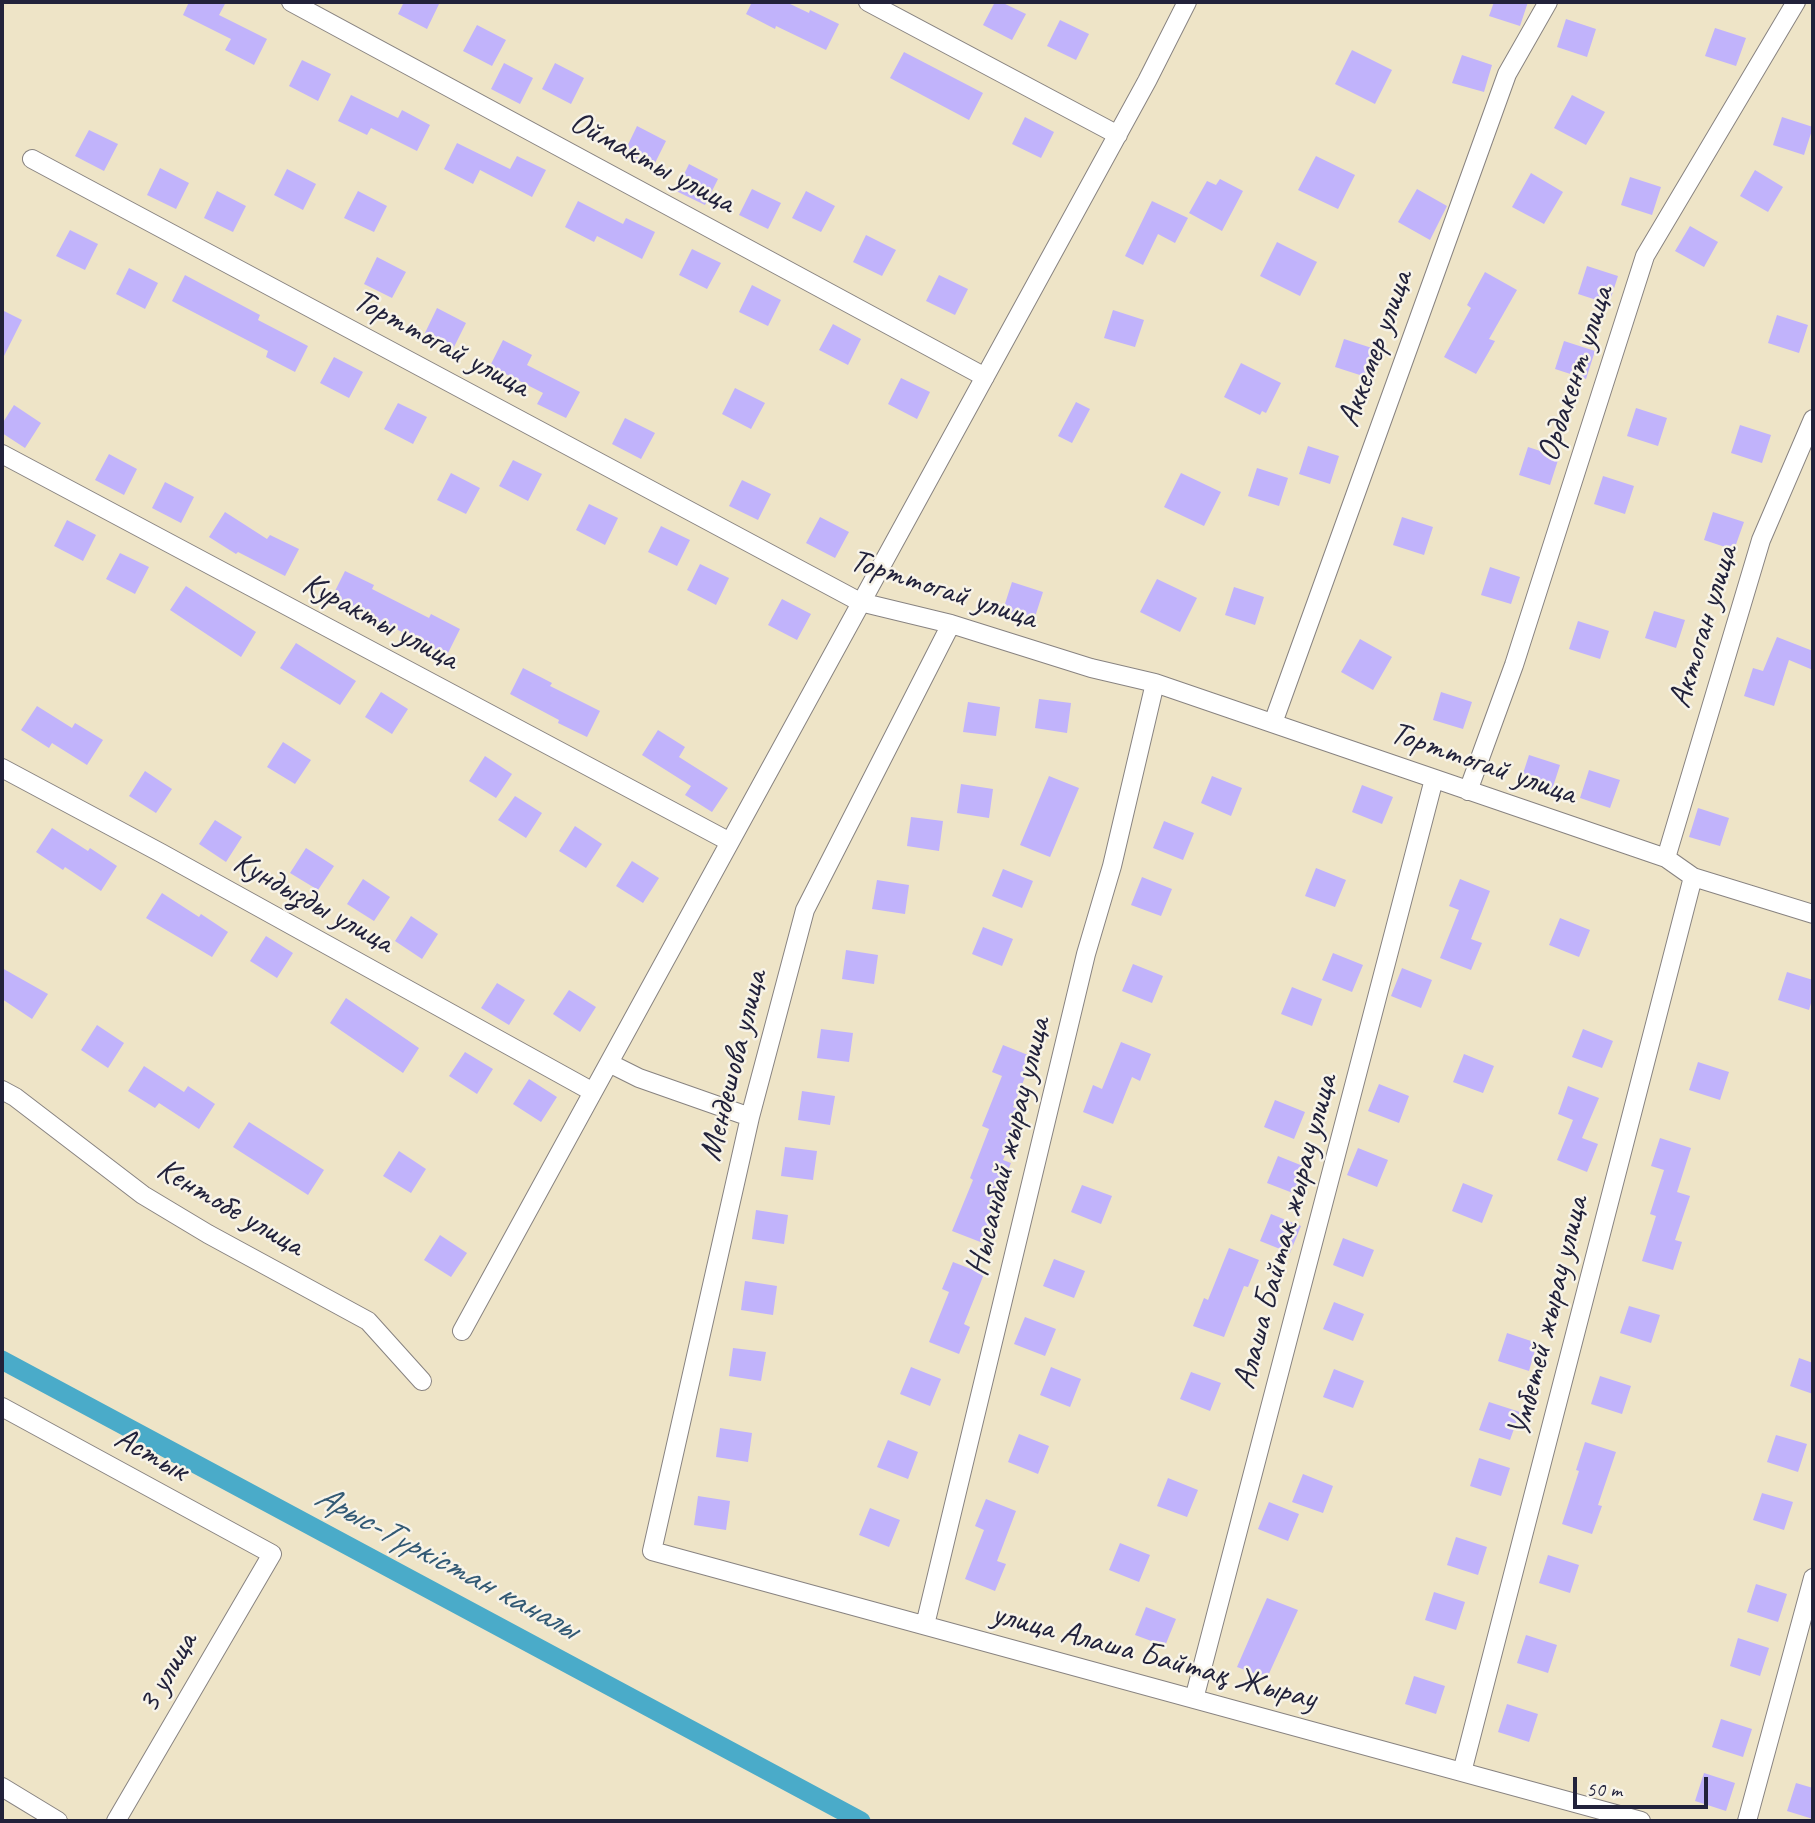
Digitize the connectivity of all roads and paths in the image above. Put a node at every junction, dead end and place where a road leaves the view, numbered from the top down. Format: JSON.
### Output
{"nodes":[{"id":1,"x":291,"y":2,"type":"edge"},
{"id":2,"x":868,"y":2,"type":"edge"},
{"id":3,"x":1187,"y":2,"type":"edge"},
{"id":4,"x":1548,"y":2,"type":"edge"},
{"id":5,"x":1796,"y":2,"type":"edge"},
{"id":6,"x":1118,"y":135,"type":"junction"},
{"id":7,"x":33,"y":159,"type":"dead end"},
{"id":8,"x":985,"y":377,"type":"junction"},
{"id":9,"x":1813,"y":419,"type":"edge"},
{"id":10,"x":2,"y":454,"type":"edge"},
{"id":11,"x":860,"y":602,"type":"junction"},
{"id":12,"x":951,"y":624,"type":"junction"},
{"id":13,"x":1155,"y":683,"type":"junction"},
{"id":14,"x":1273,"y":723,"type":"junction"},
{"id":15,"x":2,"y":768,"type":"edge"},
{"id":16,"x":1434,"y":779,"type":"junction"},
{"id":17,"x":1468,"y":790,"type":"junction"},
{"id":18,"x":730,"y":842,"type":"junction"},
{"id":19,"x":1666,"y":858,"type":"junction"},
{"id":20,"x":1693,"y":877,"type":"junction"},
{"id":21,"x":1813,"y":914,"type":"edge"},
{"id":22,"x":609,"y":1063,"type":"junction"},
{"id":23,"x":2,"y":1090,"type":"edge"},
{"id":24,"x":593,"y":1092,"type":"junction"},
{"id":25,"x":751,"y":1117,"type":"junction"},
{"id":26,"x":463,"y":1331,"type":"dead end"},
{"id":27,"x":422,"y":1381,"type":"dead end"},
{"id":28,"x":2,"y":1407,"type":"edge"},
{"id":29,"x":652,"y":1550,"type":"joint"},
{"id":30,"x":272,"y":1555,"type":"joint"},
{"id":31,"x":1813,"y":1578,"type":"edge"},
{"id":32,"x":925,"y":1625,"type":"junction"},
{"id":33,"x":1194,"y":1699,"type":"junction"},
{"id":34,"x":1462,"y":1772,"type":"junction"},
{"id":35,"x":2,"y":1787,"type":"edge"},
{"id":36,"x":58,"y":1821,"type":"edge"},
{"id":37,"x":116,"y":1821,"type":"edge"},
{"id":38,"x":1641,"y":1821,"type":"edge"},
{"id":39,"x":1747,"y":1821,"type":"edge"}],
"edges":[{"from":1,"to":8,"type":"street","name":"Оймакты улица"},
{"from":2,"to":6,"type":"street"},
{"from":3,"to":6,"type":"street"},
{"from":4,"to":14,"type":"street","name":"Аккемер улица"},
{"from":5,"to":17,"type":"street","name":"Ордакент улица"},
{"from":6,"to":8,"type":"street"},
{"from":7,"to":11,"type":"street","name":"Торттогай улица"},
{"from":8,"to":11,"type":"street"},
{"from":9,"to":19,"type":"street","name":"Актоган улица"},
{"from":10,"to":18,"type":"street","name":"Куракты улица"},
{"from":11,"to":12,"type":"street","name":"Торттогай улица"},
{"from":11,"to":18,"type":"street"},
{"from":12,"to":13,"type":"street","name":"Торттогай улица"},
{"from":12,"to":25,"type":"street","name":"Мендешова улица"},
{"from":13,"to":14,"type":"street","name":"Торттогай улица"},
{"from":13,"to":32,"type":"street","name":"Нысанбай жырау улица"},
{"from":14,"to":16,"type":"street","name":"Торттогай улица"},
{"from":15,"to":24,"type":"street","name":"Кундызды улица"},
{"from":16,"to":17,"type":"street","name":"Торттогай улица"},
{"from":16,"to":33,"type":"street","name":"Алаша Байтак жырау улица"},
{"from":17,"to":19,"type":"street","name":"Торттогай улица"},
{"from":18,"to":22,"type":"street"},
{"from":19,"to":20,"type":"street","name":"Торттогай улица"},
{"from":20,"to":21,"type":"street","name":"Торттогай улица"},
{"from":20,"to":34,"type":"street","name":"Умбетей жырау улица"},
{"from":22,"to":24,"type":"street"},
{"from":22,"to":25,"type":"street"},
{"from":23,"to":27,"type":"street","name":"Кентобе улица"},
{"from":24,"to":26,"type":"street"},
{"from":25,"to":29,"type":"street","name":"Мендешова улица"},
{"from":28,"to":30,"type":"street","name":"Астык"},
{"from":29,"to":32,"type":"street","name":"улица Алаша Байтақ Жырау"},
{"from":30,"to":37,"type":"street","name":"3 улица"},
{"from":31,"to":39,"type":"street"},
{"from":32,"to":33,"type":"street","name":"улица Алаша Байтақ Жырау"},
{"from":33,"to":34,"type":"street","name":"улица Алаша Байтақ Жырау"},
{"from":34,"to":38,"type":"street","name":"улица Алаша Байтақ Жырау"},
{"from":35,"to":36,"type":"street"}]}
